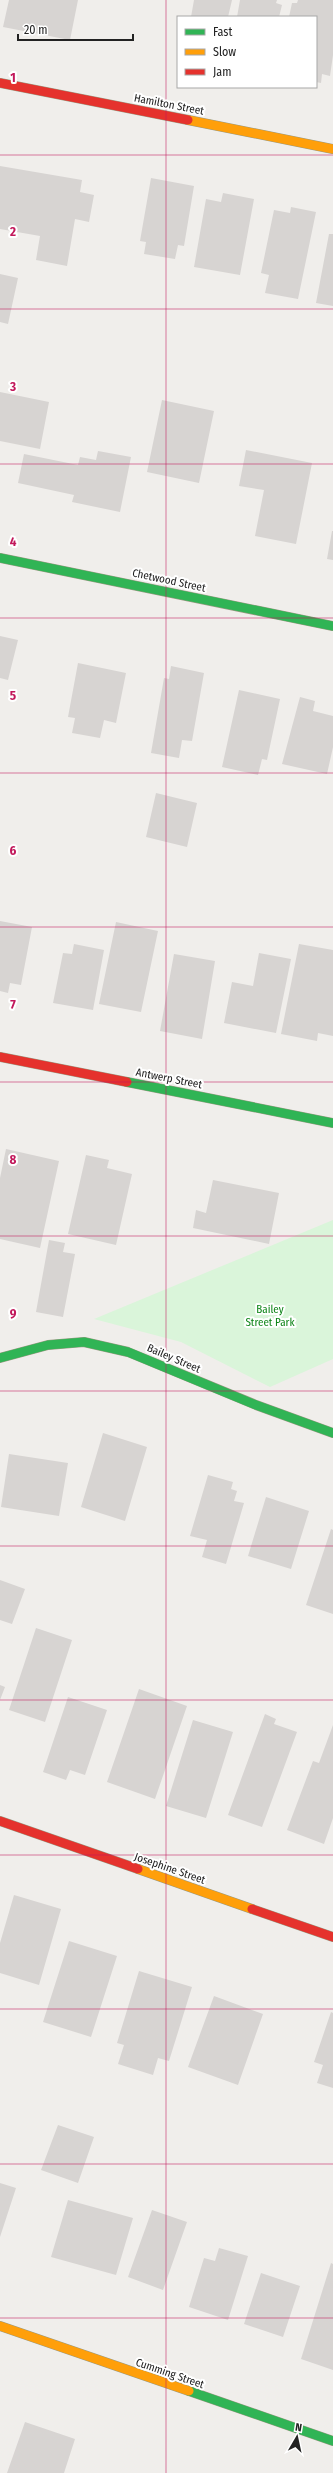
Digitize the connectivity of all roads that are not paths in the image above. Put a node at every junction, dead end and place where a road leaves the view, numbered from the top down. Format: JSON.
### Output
{"nodes":[{"id":1,"x":0,"y":83,"type":"edge"},
{"id":2,"x":333,"y":149,"type":"edge"},
{"id":3,"x":0,"y":558,"type":"edge"},
{"id":4,"x":333,"y":626,"type":"edge"},
{"id":5,"x":0,"y":1057,"type":"edge"},
{"id":6,"x":333,"y":1123,"type":"edge"},
{"id":7,"x":0,"y":1358,"type":"edge"},
{"id":8,"x":333,"y":1433,"type":"edge"},
{"id":9,"x":0,"y":1821,"type":"edge"},
{"id":10,"x":333,"y":1937,"type":"edge"},
{"id":11,"x":0,"y":2326,"type":"edge"},
{"id":12,"x":333,"y":2441,"type":"edge"}],
"edges":[{"from":1,"to":2,"type":"street","name":"Hamilton Street"},
{"from":3,"to":4,"type":"street","name":"Chetwood Street"},
{"from":5,"to":6,"type":"street","name":"Antwerp Street"},
{"from":7,"to":8,"type":"street","name":"Bailey Street"},
{"from":9,"to":10,"type":"street","name":"Josephine Street"},
{"from":11,"to":12,"type":"street","name":"Cumming Street"}]}
